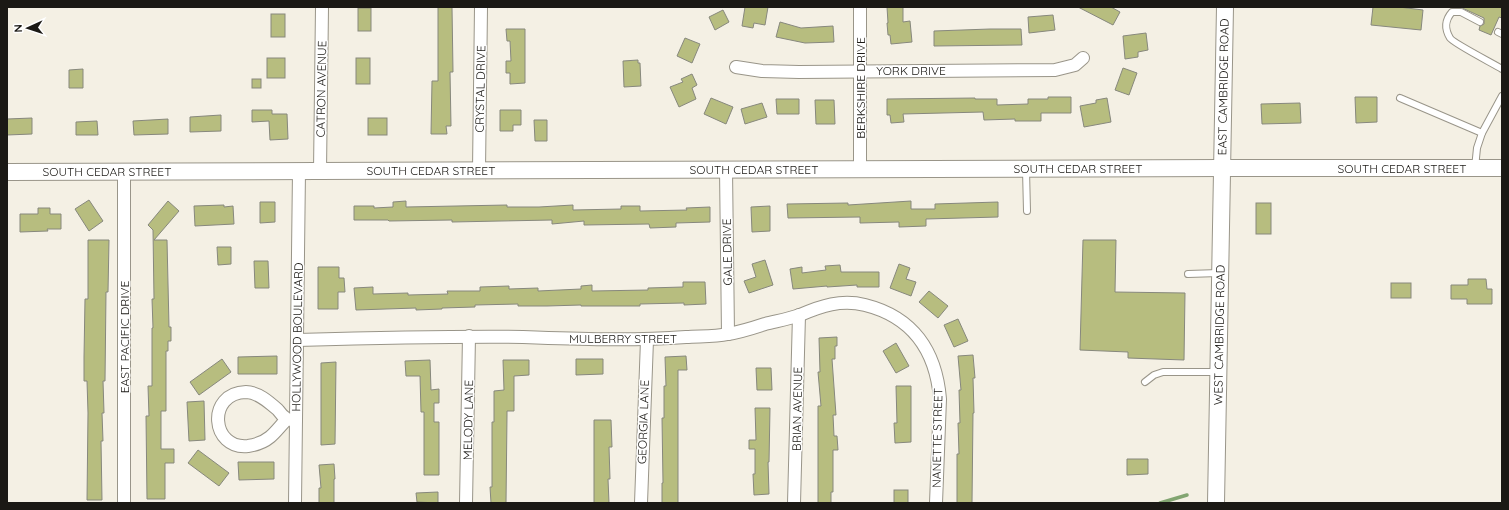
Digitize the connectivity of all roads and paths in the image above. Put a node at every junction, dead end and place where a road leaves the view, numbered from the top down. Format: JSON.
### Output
{"nodes":[{"id":1,"x":322,"y":7,"type":"edge"},
{"id":2,"x":481,"y":7,"type":"edge"},
{"id":3,"x":860,"y":7,"type":"edge"},
{"id":4,"x":1225,"y":7,"type":"edge"},
{"id":5,"x":1480,"y":22,"type":"dead end"},
{"id":6,"x":1083,"y":58,"type":"dead end"},
{"id":7,"x":736,"y":67,"type":"dead end"},
{"id":8,"x":1502,"y":69,"type":"edge"},
{"id":9,"x":860,"y":71,"type":"junction"},
{"id":10,"x":1502,"y":96,"type":"edge"},
{"id":11,"x":1400,"y":98,"type":"dead end"},
{"id":12,"x":1482,"y":133,"type":"junction"},
{"id":13,"x":1026,"y":168,"type":"junction"},
{"id":14,"x":1222,"y":168,"type":"junction"},
{"id":15,"x":1475,"y":168,"type":"junction"},
{"id":16,"x":1502,"y":168,"type":"edge"},
{"id":17,"x":726,"y":169,"type":"junction"},
{"id":18,"x":860,"y":169,"type":"junction"},
{"id":19,"x":479,"y":170,"type":"junction"},
{"id":20,"x":124,"y":171,"type":"junction"},
{"id":21,"x":299,"y":171,"type":"junction"},
{"id":22,"x":320,"y":171,"type":"junction"},
{"id":23,"x":7,"y":172,"type":"edge"},
{"id":24,"x":1026,"y":211,"type":"dead end"},
{"id":25,"x":1220,"y":273,"type":"junction"},
{"id":26,"x":1188,"y":274,"type":"dead end"},
{"id":27,"x":799,"y":315,"type":"junction"},
{"id":28,"x":728,"y":334,"type":"junction"},
{"id":29,"x":469,"y":336,"type":"junction"},
{"id":30,"x":297,"y":340,"type":"junction"},
{"id":31,"x":647,"y":340,"type":"junction"},
{"id":32,"x":927,"y":350,"type":"joint"},
{"id":33,"x":1218,"y":372,"type":"junction"},
{"id":34,"x":1146,"y":382,"type":"dead end"},
{"id":35,"x":291,"y":419,"type":"junction"},
{"id":36,"x":124,"y":503,"type":"edge"},
{"id":37,"x":295,"y":503,"type":"edge"},
{"id":38,"x":466,"y":503,"type":"edge"},
{"id":39,"x":640,"y":503,"type":"edge"},
{"id":40,"x":794,"y":503,"type":"edge"},
{"id":41,"x":936,"y":503,"type":"edge"},
{"id":42,"x":1216,"y":503,"type":"edge"}],
"edges":[{"from":1,"to":22,"type":"street","name":"CATRON AVENUE"},
{"from":2,"to":19,"type":"street","name":"CRYSTAL DRIVE"},
{"from":3,"to":9,"type":"street","name":"BERKSHIRE DRIVE"},
{"from":4,"to":14,"type":"main road","name":"EAST CAMBRIDGE ROAD"},
{"from":5,"to":8,"type":"lane"},
{"from":6,"to":9,"type":"street","name":"YORK DRIVE"},
{"from":7,"to":9,"type":"street","name":"YORK DRIVE"},
{"from":9,"to":18,"type":"street","name":"BERKSHIRE DRIVE"},
{"from":10,"to":12,"type":"lane"},
{"from":11,"to":12,"type":"lane"},
{"from":12,"to":15,"type":"lane"},
{"from":13,"to":14,"type":"main road","name":"SOUTH CEDAR STREET"},
{"from":13,"to":18,"type":"main road","name":"SOUTH CEDAR STREET"},
{"from":13,"to":24,"type":"lane"},
{"from":14,"to":15,"type":"main road","name":"SOUTH CEDAR STREET"},
{"from":14,"to":25,"type":"main road","name":"WEST CAMBRIDGE ROAD"},
{"from":15,"to":16,"type":"main road","name":"SOUTH CEDAR STREET"},
{"from":17,"to":18,"type":"main road","name":"SOUTH CEDAR STREET"},
{"from":17,"to":19,"type":"main road","name":"SOUTH CEDAR STREET"},
{"from":17,"to":28,"type":"street","name":"GALE DRIVE"},
{"from":19,"to":22,"type":"main road","name":"SOUTH CEDAR STREET"},
{"from":20,"to":21,"type":"main road","name":"SOUTH CEDAR STREET"},
{"from":20,"to":23,"type":"main road","name":"SOUTH CEDAR STREET"},
{"from":20,"to":36,"type":"street","name":"EAST PACIFIC DRIVE"},
{"from":21,"to":22,"type":"main road","name":"SOUTH CEDAR STREET"},
{"from":21,"to":30,"type":"street","name":"HOLLYWOOD BOULEVARD"},
{"from":25,"to":26,"type":"lane"},
{"from":25,"to":33,"type":"main road","name":"WEST CAMBRIDGE ROAD"},
{"from":27,"to":28,"type":"street","name":"MULBERRY STREET"},
{"from":27,"to":32,"type":"street","name":"MULBERRY STREET"},
{"from":27,"to":40,"type":"street","name":"BRIAN AVENUE"},
{"from":28,"to":31,"type":"street","name":"MULBERRY STREET"},
{"from":29,"to":30,"type":"street","name":"MULBERRY STREET"},
{"from":29,"to":31,"type":"street","name":"MULBERRY STREET"},
{"from":29,"to":38,"type":"street","name":"MELODY LANE"},
{"from":30,"to":35,"type":"street","name":"HOLLYWOOD BOULEVARD"},
{"from":31,"to":39,"type":"street","name":"GEORGIA LANE"},
{"from":32,"to":41,"type":"street","name":"NANETTE STREET"},
{"from":33,"to":34,"type":"lane"},
{"from":33,"to":42,"type":"main road","name":"WEST CAMBRIDGE ROAD"},
{"from":35,"to":35,"type":"street"},
{"from":35,"to":37,"type":"street","name":"HOLLYWOOD BOULEVARD"}]}
